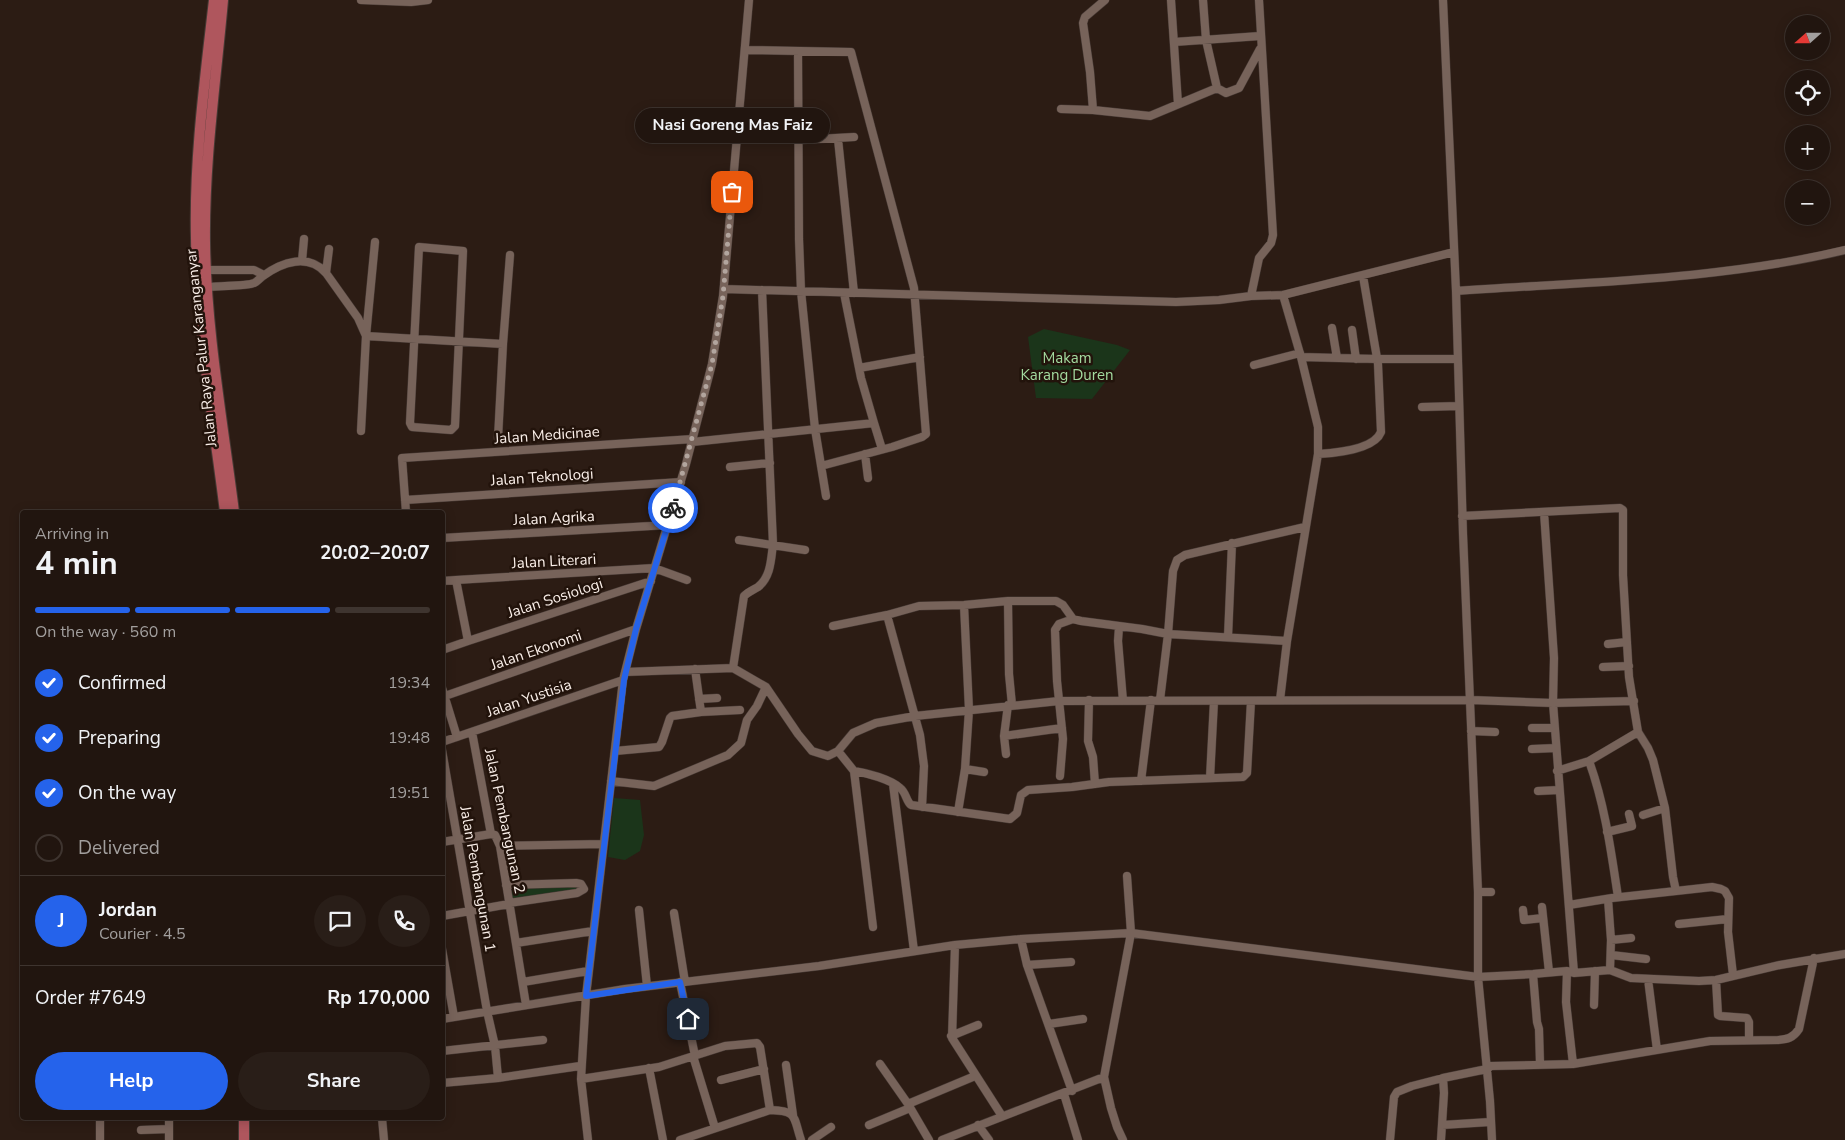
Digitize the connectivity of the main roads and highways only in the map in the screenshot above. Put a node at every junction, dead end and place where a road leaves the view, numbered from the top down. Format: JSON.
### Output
{"nodes":[{"id":1,"x":213,"y":0,"type":"edge"},
{"id":2,"x":223,"y":0,"type":"edge"},
{"id":3,"x":225,"y":510,"type":"edge"},
{"id":4,"x":234,"y":510,"type":"edge"},
{"id":5,"x":238,"y":1120,"type":"edge"},
{"id":6,"x":244,"y":1120,"type":"edge"},
{"id":7,"x":238,"y":1140,"type":"edge"},
{"id":8,"x":244,"y":1140,"type":"edge"}],
"edges":[{"from":1,"to":3,"type":"main road","name":"Jalan Raya Palur Karanganyar"},
{"from":2,"to":4,"type":"main road","name":"Jalan Raya Palur Karanganyar"},
{"from":5,"to":7,"type":"main road"},
{"from":6,"to":8,"type":"main road"}]}
